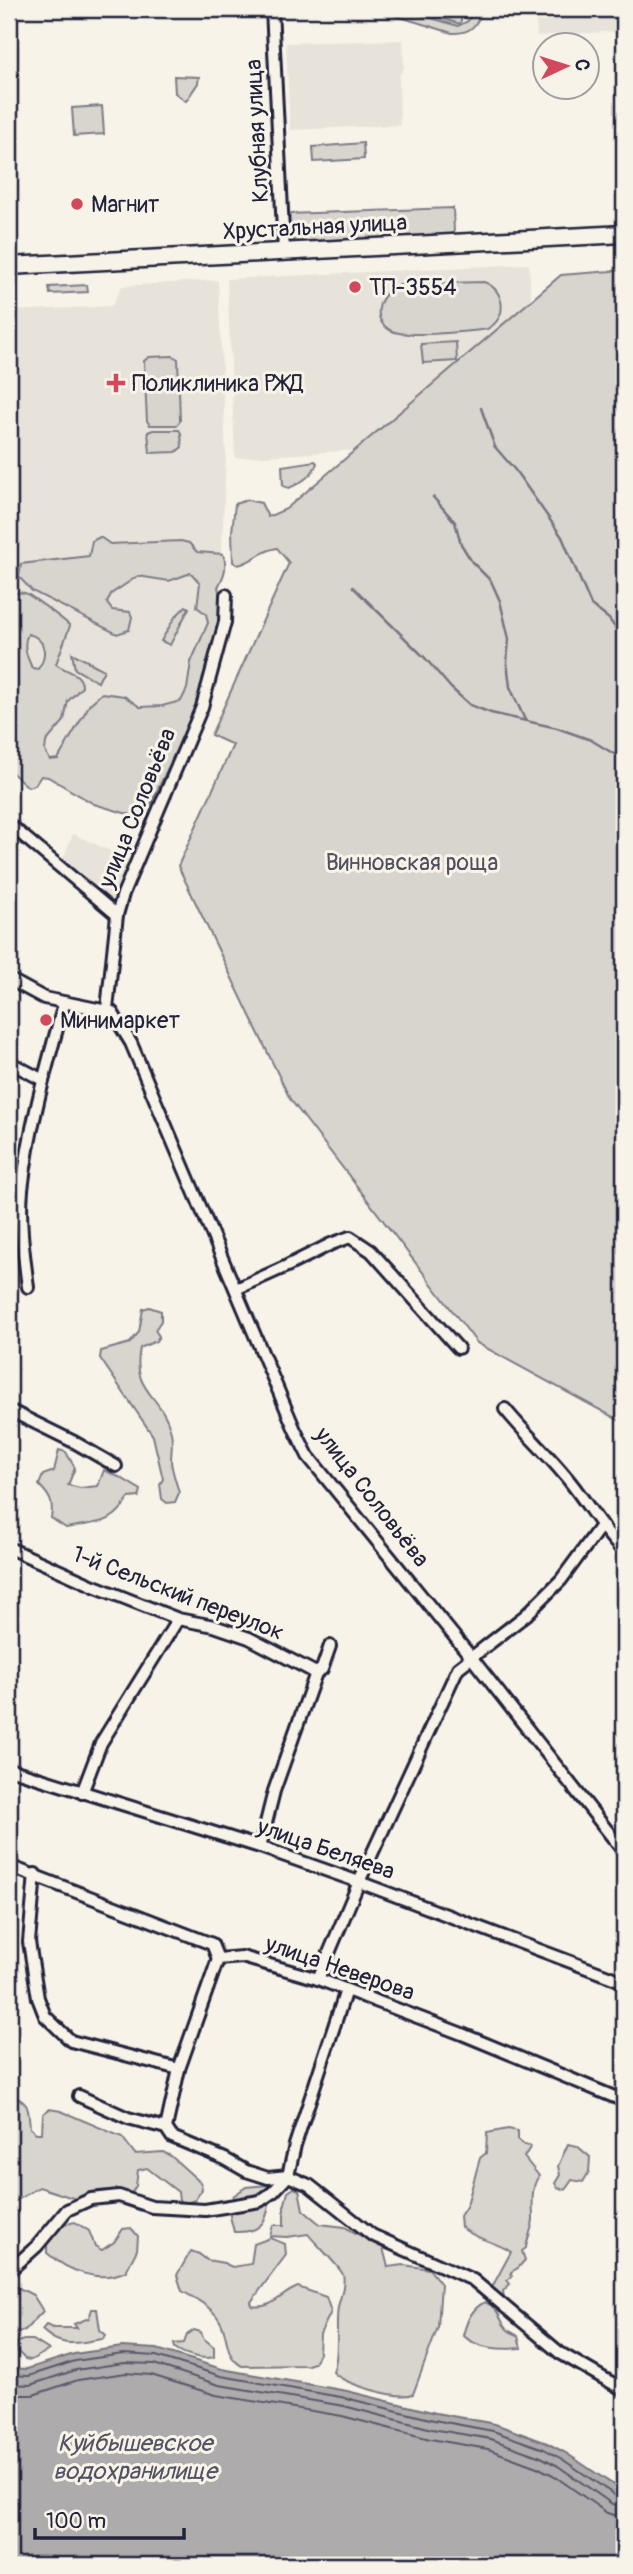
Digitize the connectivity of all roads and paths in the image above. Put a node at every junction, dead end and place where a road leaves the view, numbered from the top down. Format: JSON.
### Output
{"nodes":[{"id":1,"x":272,"y":9,"type":"edge"},
{"id":2,"x":624,"y":234,"type":"edge"},
{"id":3,"x":284,"y":251,"type":"junction"},
{"id":4,"x":9,"y":266,"type":"edge"},
{"id":5,"x":226,"y":595,"type":"dead end"},
{"id":6,"x":9,"y":824,"type":"edge"},
{"id":7,"x":117,"y":915,"type":"junction"},
{"id":8,"x":9,"y":979,"type":"edge"},
{"id":9,"x":64,"y":1004,"type":"junction"},
{"id":10,"x":107,"y":1009,"type":"junction"},
{"id":11,"x":9,"y":1062,"type":"edge"},
{"id":12,"x":43,"y":1080,"type":"junction"},
{"id":13,"x":28,"y":1287,"type":"dead end"},
{"id":14,"x":236,"y":1289,"type":"junction"},
{"id":15,"x":458,"y":1348,"type":"dead end"},
{"id":16,"x":505,"y":1409,"type":"dead end"},
{"id":17,"x":9,"y":1410,"type":"edge"},
{"id":18,"x":116,"y":1466,"type":"dead end"},
{"id":19,"x":600,"y":1527,"type":"junction"},
{"id":20,"x":9,"y":1548,"type":"edge"},
{"id":21,"x":624,"y":1552,"type":"edge"},
{"id":22,"x":178,"y":1619,"type":"junction"},
{"id":23,"x":330,"y":1646,"type":"dead end"},
{"id":24,"x":471,"y":1657,"type":"junction"},
{"id":25,"x":316,"y":1673,"type":"junction"},
{"id":26,"x":9,"y":1769,"type":"edge"},
{"id":27,"x":82,"y":1793,"type":"junction"},
{"id":28,"x":260,"y":1847,"type":"junction"},
{"id":29,"x":624,"y":1852,"type":"edge"},
{"id":30,"x":9,"y":1866,"type":"edge"},
{"id":31,"x":35,"y":1874,"type":"junction"},
{"id":32,"x":359,"y":1882,"type":"junction"},
{"id":33,"x":218,"y":1959,"type":"junction"},
{"id":34,"x":318,"y":1979,"type":"junction"},
{"id":35,"x":624,"y":1982,"type":"edge"},
{"id":36,"x":346,"y":1990,"type":"junction"},
{"id":37,"x":179,"y":2069,"type":"junction"},
{"id":38,"x":79,"y":2096,"type":"dead end"},
{"id":39,"x":624,"y":2099,"type":"edge"},
{"id":40,"x":166,"y":2128,"type":"junction"},
{"id":41,"x":288,"y":2176,"type":"junction"},
{"id":42,"x":9,"y":2271,"type":"edge"},
{"id":43,"x":624,"y":2390,"type":"edge"}],
"edges":[{"from":1,"to":3,"type":"street","name":"Клубная улица"},
{"from":2,"to":3,"type":"main road","name":"Хрустальная улица"},
{"from":3,"to":4,"type":"main road","name":"Хрустальная улица"},
{"from":5,"to":7,"type":"street","name":"улица Соловьёва"},
{"from":6,"to":7,"type":"street"},
{"from":7,"to":10,"type":"street","name":"улица Соловьёва"},
{"from":8,"to":9,"type":"street"},
{"from":9,"to":10,"type":"street"},
{"from":9,"to":12,"type":"street"},
{"from":10,"to":14,"type":"street","name":"улица Соловьёва"},
{"from":11,"to":12,"type":"street"},
{"from":12,"to":13,"type":"street"},
{"from":14,"to":15,"type":"street"},
{"from":14,"to":24,"type":"street","name":"улица Соловьёва"},
{"from":16,"to":19,"type":"street"},
{"from":17,"to":18,"type":"street"},
{"from":19,"to":21,"type":"street"},
{"from":19,"to":24,"type":"street"},
{"from":20,"to":22,"type":"street","name":"1-й Сельский переулок"},
{"from":22,"to":25,"type":"street","name":"1-й Сельский переулок"},
{"from":22,"to":27,"type":"street"},
{"from":23,"to":25,"type":"street"},
{"from":24,"to":29,"type":"street","name":"улица Соловьёва"},
{"from":24,"to":32,"type":"street"},
{"from":25,"to":28,"type":"street"},
{"from":26,"to":27,"type":"street","name":"улица Беляева"},
{"from":27,"to":28,"type":"street","name":"улица Беляева"},
{"from":28,"to":32,"type":"street","name":"улица Беляева"},
{"from":30,"to":31,"type":"street"},
{"from":31,"to":33,"type":"street"},
{"from":31,"to":37,"type":"street"},
{"from":32,"to":34,"type":"street"},
{"from":32,"to":35,"type":"street","name":"улица Беляева"},
{"from":33,"to":34,"type":"street","name":"улица Неверова"},
{"from":33,"to":37,"type":"street"},
{"from":34,"to":36,"type":"street","name":"улица Неверова"},
{"from":36,"to":39,"type":"street","name":"улица Неверова"},
{"from":36,"to":41,"type":"street"},
{"from":37,"to":40,"type":"street"},
{"from":38,"to":40,"type":"street"},
{"from":40,"to":41,"type":"street"},
{"from":41,"to":42,"type":"street"},
{"from":41,"to":43,"type":"street"}]}
